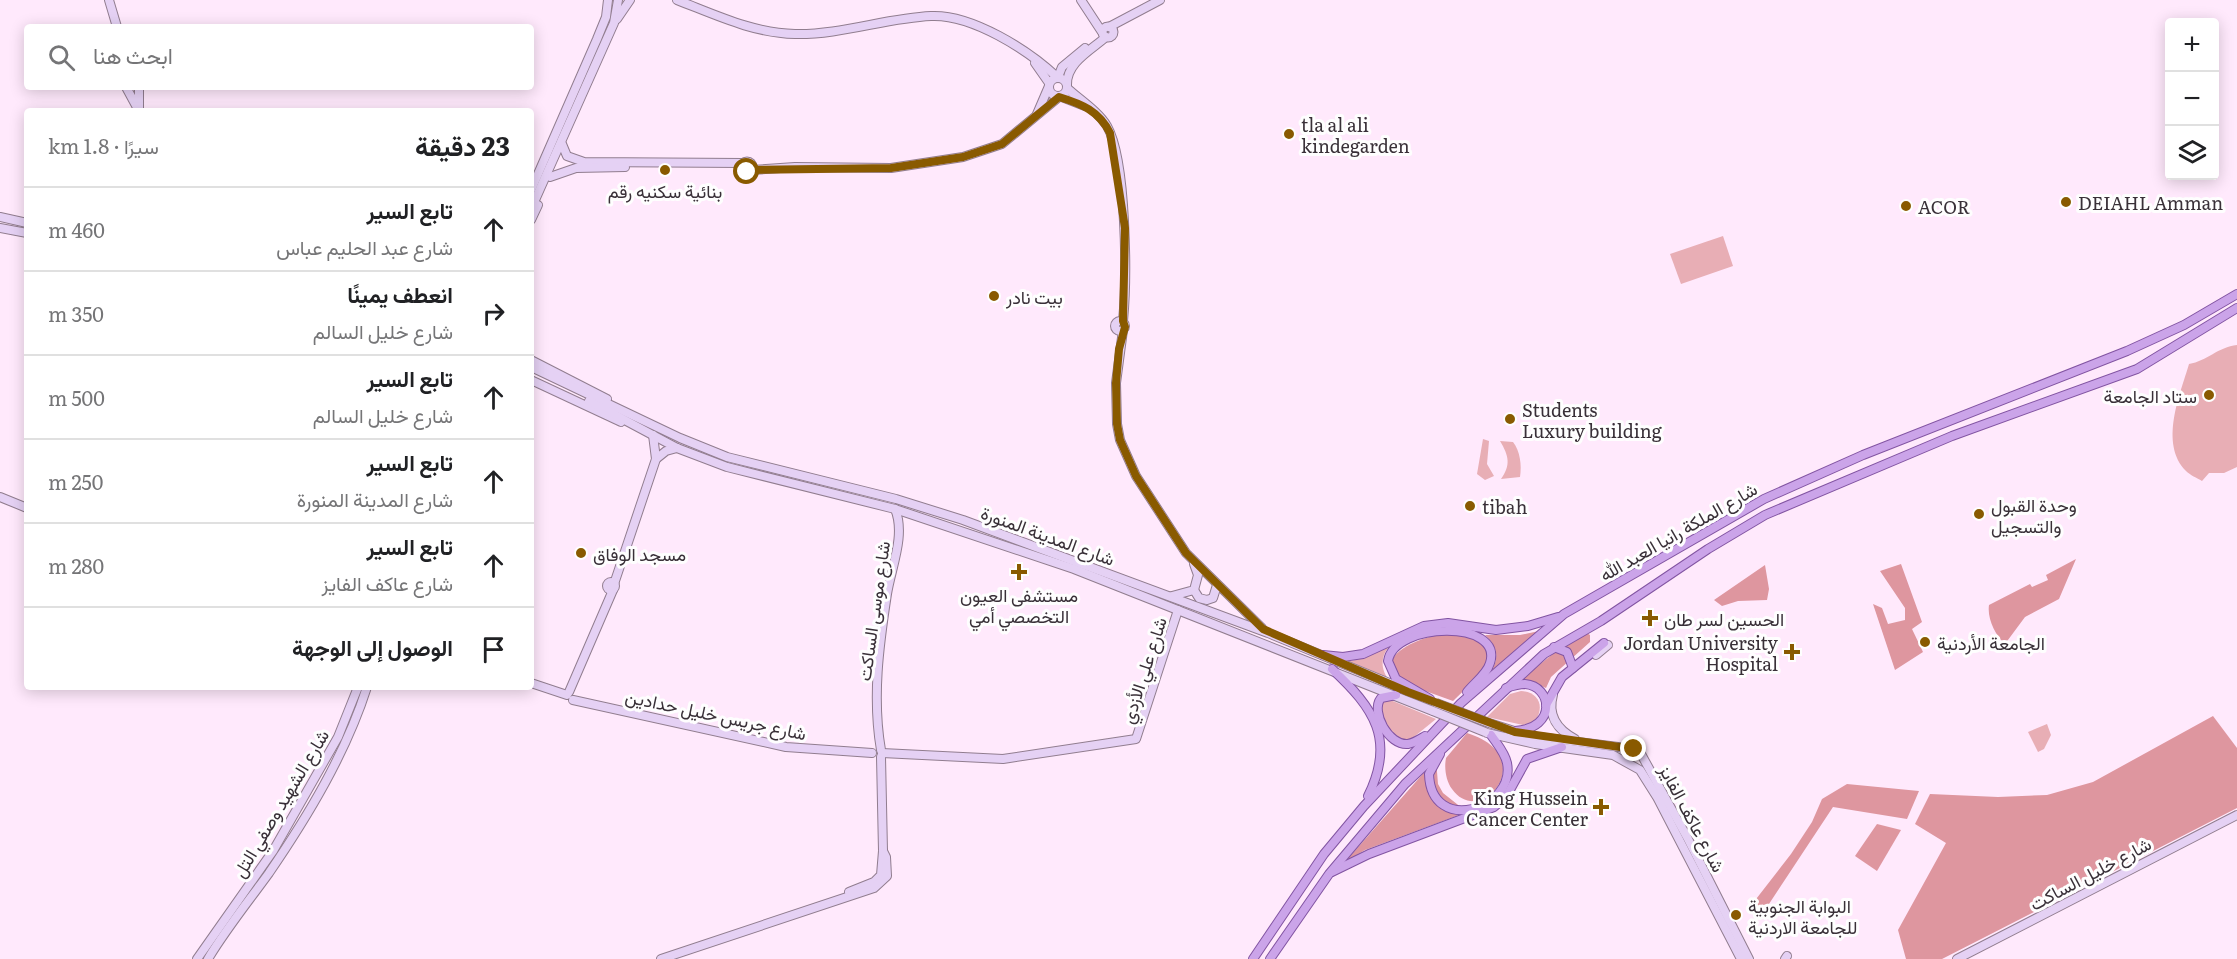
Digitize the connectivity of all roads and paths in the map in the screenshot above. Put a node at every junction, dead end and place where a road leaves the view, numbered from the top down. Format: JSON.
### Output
{"nodes":[{"id":1,"x":109,"y":0,"type":"edge"},
{"id":2,"x":602,"y":0,"type":"edge"},
{"id":3,"x":608,"y":0,"type":"edge"},
{"id":4,"x":618,"y":0,"type":"edge"},
{"id":5,"x":630,"y":0,"type":"edge"},
{"id":6,"x":677,"y":0,"type":"edge"},
{"id":7,"x":1081,"y":0,"type":"edge"},
{"id":8,"x":1160,"y":0,"type":"edge"},
{"id":9,"x":607,"y":13,"type":"junction"},
{"id":10,"x":614,"y":22,"type":"junction"},
{"id":11,"x":115,"y":24,"type":"edge"},
{"id":12,"x":1107,"y":31,"type":"junction"},
{"id":13,"x":1033,"y":59,"type":"junction"},
{"id":14,"x":1068,"y":62,"type":"junction"},
{"id":15,"x":1043,"y":65,"type":"junction"},
{"id":16,"x":1058,"y":77,"type":"junction"},
{"id":17,"x":1049,"y":85,"type":"junction"},
{"id":18,"x":1067,"y":87,"type":"junction"},
{"id":19,"x":128,"y":90,"type":"edge"},
{"id":20,"x":139,"y":90,"type":"edge"},
{"id":21,"x":1060,"y":97,"type":"junction"},
{"id":22,"x":1086,"y":106,"type":"junction"},
{"id":23,"x":137,"y":108,"type":"edge"},
{"id":24,"x":139,"y":108,"type":"edge"},
{"id":25,"x":1033,"y":120,"type":"junction"},
{"id":26,"x":553,"y":140,"type":"junction"},
{"id":27,"x":560,"y":147,"type":"junction"},
{"id":28,"x":685,"y":164,"type":"junction"},
{"id":29,"x":534,"y":174,"type":"edge"},
{"id":30,"x":550,"y":177,"type":"junction"},
{"id":31,"x":534,"y":183,"type":"edge"},
{"id":32,"x":534,"y":203,"type":"edge"},
{"id":33,"x":534,"y":213,"type":"edge"},
{"id":34,"x":0,"y":217,"type":"edge"},
{"id":35,"x":24,"y":222,"type":"edge"},
{"id":36,"x":0,"y":228,"type":"edge"},
{"id":37,"x":24,"y":233,"type":"edge"},
{"id":38,"x":2237,"y":294,"type":"edge"},
{"id":39,"x":2237,"y":308,"type":"edge"},
{"id":40,"x":534,"y":362,"type":"edge"},
{"id":41,"x":534,"y":368,"type":"edge"},
{"id":42,"x":534,"y":374,"type":"edge"},
{"id":43,"x":534,"y":381,"type":"edge"},
{"id":44,"x":642,"y":419,"type":"junction"},
{"id":45,"x":640,"y":428,"type":"junction"},
{"id":46,"x":653,"y":435,"type":"junction"},
{"id":47,"x":677,"y":448,"type":"junction"},
{"id":48,"x":656,"y":459,"type":"junction"},
{"id":49,"x":1908,"y":460,"type":"dead end"},
{"id":50,"x":1875,"y":468,"type":"junction"},
{"id":51,"x":0,"y":497,"type":"edge"},
{"id":52,"x":24,"y":507,"type":"edge"},
{"id":53,"x":895,"y":509,"type":"junction"},
{"id":54,"x":920,"y":517,"type":"junction"},
{"id":55,"x":899,"y":533,"type":"junction"},
{"id":56,"x":1194,"y":562,"type":"junction"},
{"id":57,"x":1217,"y":585,"type":"junction"},
{"id":58,"x":1194,"y":590,"type":"junction"},
{"id":59,"x":1170,"y":597,"type":"junction"},
{"id":60,"x":1179,"y":610,"type":"junction"},
{"id":61,"x":1564,"y":614,"type":"junction"},
{"id":62,"x":1268,"y":633,"type":"junction"},
{"id":63,"x":1606,"y":644,"type":"joint"},
{"id":64,"x":1554,"y":647,"type":"junction"},
{"id":65,"x":1323,"y":655,"type":"junction"},
{"id":66,"x":1573,"y":668,"type":"junction"},
{"id":67,"x":1332,"y":669,"type":"junction"},
{"id":68,"x":534,"y":684,"type":"edge"},
{"id":69,"x":1505,"y":688,"type":"junction"},
{"id":70,"x":357,"y":690,"type":"edge"},
{"id":71,"x":366,"y":690,"type":"edge"},
{"id":72,"x":572,"y":695,"type":"junction"},
{"id":73,"x":1396,"y":695,"type":"junction"},
{"id":74,"x":1461,"y":703,"type":"junction"},
{"id":75,"x":1433,"y":704,"type":"junction"},
{"id":76,"x":1546,"y":708,"type":"junction"},
{"id":77,"x":1433,"y":731,"type":"junction"},
{"id":78,"x":1515,"y":732,"type":"junction"},
{"id":79,"x":1488,"y":733,"type":"junction"},
{"id":80,"x":1136,"y":739,"type":"joint"},
{"id":81,"x":1448,"y":741,"type":"junction"},
{"id":82,"x":1588,"y":743,"type":"junction"},
{"id":83,"x":1562,"y":747,"type":"junction"},
{"id":84,"x":1593,"y":752,"type":"junction"},
{"id":85,"x":878,"y":753,"type":"junction"},
{"id":86,"x":1643,"y":757,"type":"junction"},
{"id":87,"x":1364,"y":806,"type":"junction"},
{"id":88,"x":2237,"y":815,"type":"edge"},
{"id":89,"x":1329,"y":874,"type":"junction"},
{"id":90,"x":224,"y":917,"type":"junction"},
{"id":91,"x":232,"y":922,"type":"junction"},
{"id":92,"x":215,"y":930,"type":"junction"},
{"id":93,"x":223,"y":935,"type":"junction"},
{"id":94,"x":1735,"y":948,"type":"junction"},
{"id":95,"x":197,"y":959,"type":"edge"},
{"id":96,"x":208,"y":959,"type":"edge"},
{"id":97,"x":661,"y":959,"type":"edge"},
{"id":98,"x":1253,"y":959,"type":"edge"},
{"id":99,"x":1270,"y":959,"type":"edge"},
{"id":100,"x":1735,"y":959,"type":"edge"},
{"id":101,"x":1741,"y":959,"type":"edge"},
{"id":102,"x":1749,"y":959,"type":"edge"},
{"id":103,"x":1957,"y":959,"type":"edge"}],
"edges":[{"from":1,"to":11,"type":"street"},
{"from":2,"to":9,"type":"street"},
{"from":3,"to":9,"type":"street"},
{"from":4,"to":10,"type":"street"},
{"from":5,"to":10,"type":"street"},
{"from":6,"to":13,"type":"street"},
{"from":7,"to":12,"type":"street"},
{"from":8,"to":12,"type":"street"},
{"from":9,"to":26,"type":"street"},
{"from":10,"to":27,"type":"street"},
{"from":12,"to":14,"type":"street"},
{"from":12,"to":18,"type":"street"},
{"from":13,"to":15,"type":"street"},
{"from":13,"to":17,"type":"street"},
{"from":14,"to":15,"type":"street"},
{"from":14,"to":16,"type":"street"},
{"from":15,"to":16,"type":"street"},
{"from":16,"to":17,"type":"street"},
{"from":16,"to":18,"type":"street"},
{"from":17,"to":21,"type":"street"},
{"from":17,"to":25,"type":"street"},
{"from":18,"to":21,"type":"street"},
{"from":18,"to":22,"type":"street"},
{"from":19,"to":23,"type":"street"},
{"from":20,"to":24,"type":"street"},
{"from":21,"to":22,"type":"street"},
{"from":21,"to":25,"type":"street"},
{"from":22,"to":56,"type":"street"},
{"from":25,"to":28,"type":"street"},
{"from":26,"to":29,"type":"street"},
{"from":26,"to":31,"type":"street"},
{"from":27,"to":28,"type":"street"},
{"from":27,"to":30,"type":"street"},
{"from":27,"to":32,"type":"street"},
{"from":28,"to":30,"type":"street"},
{"from":30,"to":33,"type":"street"},
{"from":34,"to":35,"type":"street"},
{"from":36,"to":37,"type":"street"},
{"from":38,"to":61,"type":"main road","name":"شارع الملكة رانيا العبد الله"},
{"from":39,"to":50,"type":"main road","name":"شارع الملكة رانيا العبد الله"},
{"from":40,"to":44,"type":"street","name":"شارع المدينة المنورة"},
{"from":41,"to":44,"type":"street","name":"شارع المدينة المنورة"},
{"from":42,"to":45,"type":"street","name":"شارع المدينة المنورة"},
{"from":43,"to":45,"type":"street","name":"شارع المدينة المنورة"},
{"from":44,"to":59,"type":"street","name":"شارع المدينة المنورة"},
{"from":45,"to":46,"type":"street","name":"شارع المدينة المنورة"},
{"from":46,"to":47,"type":"street","name":"شارع المدينة المنورة"},
{"from":46,"to":48,"type":"street"},
{"from":47,"to":48,"type":"street"},
{"from":47,"to":53,"type":"street","name":"شارع المدينة المنورة"},
{"from":48,"to":72,"type":"street"},
{"from":49,"to":50,"type":"main road"},
{"from":50,"to":64,"type":"main road","name":"شارع الملكة رانيا العبد الله"},
{"from":51,"to":52,"type":"street"},
{"from":53,"to":54,"type":"street","name":"شارع المدينة المنورة"},
{"from":53,"to":55,"type":"street","name":"شارع موسى الساكت"},
{"from":54,"to":55,"type":"street","name":"شارع موسى الساكت"},
{"from":54,"to":60,"type":"street","name":"شارع المدينة المنورة"},
{"from":55,"to":85,"type":"street","name":"شارع موسى الساكت"},
{"from":56,"to":57,"type":"street"},
{"from":56,"to":58,"type":"street"},
{"from":57,"to":58,"type":"street"},
{"from":57,"to":62,"type":"street"},
{"from":58,"to":59,"type":"street"},
{"from":59,"to":62,"type":"street","name":"شارع المدينة المنورة"},
{"from":60,"to":67,"type":"street","name":"شارع المدينة المنورة"},
{"from":60,"to":80,"type":"street","name":"شارع علي الأزدي"},
{"from":61,"to":65,"type":"main road"},
{"from":61,"to":74,"type":"main road","name":"شارع الملكة رانيا العبد الله"},
{"from":62,"to":65,"type":"street","name":"شارع المدينة المنورة"},
{"from":63,"to":66,"type":"main road"},
{"from":63,"to":82,"type":"street"},
{"from":64,"to":66,"type":"main road"},
{"from":64,"to":69,"type":"main road","name":"شارع الملكة رانيا العبد الله"},
{"from":65,"to":75,"type":"street","name":"شارع المدينة المنورة"},
{"from":66,"to":76,"type":"main road"},
{"from":67,"to":73,"type":"street","name":"شارع المدينة المنورة"},
{"from":67,"to":87,"type":"main road"},
{"from":68,"to":72,"type":"street","name":"شارع جريس خليل حدادين"},
{"from":69,"to":76,"type":"main road"},
{"from":69,"to":81,"type":"main road","name":"شارع الملكة رانيا العبد الله"},
{"from":70,"to":90,"type":"street","name":"شارع الشهيد وصفي التل"},
{"from":71,"to":91,"type":"street","name":"شارع الشهيد وصفي التل"},
{"from":72,"to":85,"type":"street","name":"شارع جريس خليل حدادين"},
{"from":73,"to":75,"type":"street","name":"شارع المدينة المنورة"},
{"from":73,"to":77,"type":"main road"},
{"from":74,"to":75,"type":"main road"},
{"from":74,"to":77,"type":"main road","name":"شارع الملكة رانيا العبد الله"},
{"from":75,"to":78,"type":"street","name":"شارع عاكف الفايز","bridge":true},
{"from":75,"to":79,"type":"street","name":"شارع عاكف الفايز","bridge":true},
{"from":76,"to":78,"type":"main road"},
{"from":77,"to":87,"type":"main road","name":"شارع الملكة رانيا العبد الله"},
{"from":78,"to":82,"type":"street","name":"شارع عاكف الفايز"},
{"from":79,"to":81,"type":"main road"},
{"from":79,"to":83,"type":"street","name":"شارع عاكف الفايز"},
{"from":80,"to":85,"type":"street","name":"شارع جريس خليل حدادين"},
{"from":81,"to":89,"type":"main road","name":"شارع الملكة رانيا العبد الله"},
{"from":82,"to":86,"type":"street","name":"شارع عاكف الفايز"},
{"from":83,"to":84,"type":"street","name":"شارع عاكف الفايز"},
{"from":83,"to":89,"type":"main road"},
{"from":84,"to":86,"type":"street"},
{"from":84,"to":94,"type":"street","name":"شارع عاكف الفايز"},
{"from":85,"to":97,"type":"street","name":"شارع موسى الساكت"},
{"from":86,"to":102,"type":"street","name":"شارع عاكف الفايز"},
{"from":87,"to":98,"type":"main road","name":"شارع الملكة رانيا العبد الله"},
{"from":88,"to":103,"type":"street","name":"شارع خليل الساكت"},
{"from":89,"to":99,"type":"main road","name":"شارع الملكة رانيا العبد الله"},
{"from":90,"to":91,"type":"street"},
{"from":90,"to":92,"type":"street","name":"شارع الشهيد وصفي التل"},
{"from":91,"to":93,"type":"street","name":"شارع الشهيد وصفي التل"},
{"from":92,"to":93,"type":"street"},
{"from":92,"to":95,"type":"street","name":"شارع الشهيد وصفي التل"},
{"from":93,"to":96,"type":"street","name":"شارع الشهيد وصفي التل"},
{"from":94,"to":100,"type":"street"},
{"from":94,"to":101,"type":"street","name":"شارع عاكف الفايز"}]}
